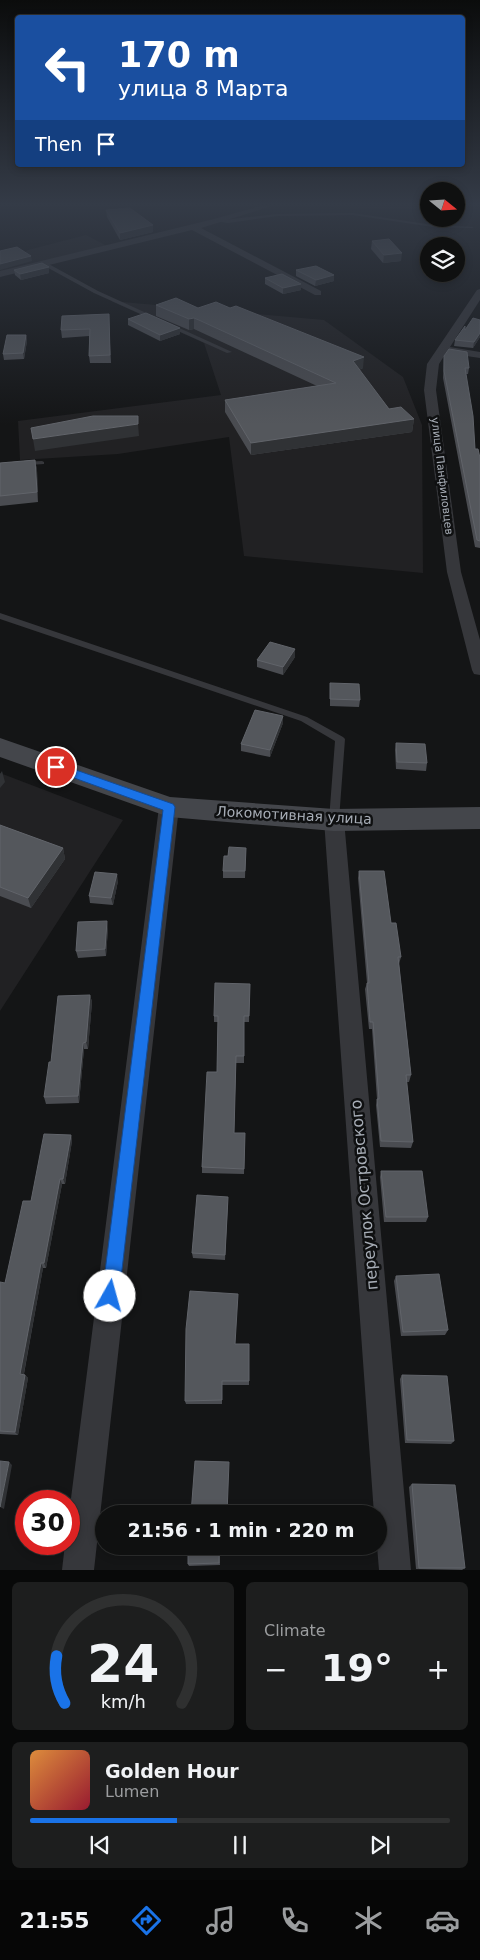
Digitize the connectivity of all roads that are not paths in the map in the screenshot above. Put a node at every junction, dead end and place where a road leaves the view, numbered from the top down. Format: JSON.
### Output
{"nodes":[{"id":1,"x":73,"y":279,"type":"edge"},
{"id":2,"x":292,"y":279,"type":"edge"},
{"id":3,"x":480,"y":292,"type":"edge"},
{"id":4,"x":318,"y":293,"type":"dead end"},
{"id":5,"x":443,"y":349,"type":"junction"},
{"id":6,"x":229,"y":352,"type":"dead end"},
{"id":7,"x":480,"y":355,"type":"edge"},
{"id":8,"x":42,"y":463,"type":"dead end"},
{"id":9,"x":0,"y":465,"type":"edge"},
{"id":10,"x":0,"y":616,"type":"edge"},
{"id":11,"x":480,"y":670,"type":"edge"},
{"id":12,"x":0,"y":747,"type":"edge"},
{"id":13,"x":169,"y":807,"type":"junction"},
{"id":14,"x":480,"y":818,"type":"edge"},
{"id":15,"x":334,"y":820,"type":"junction"},
{"id":16,"x":78,"y":1570,"type":"edge"},
{"id":17,"x":395,"y":1570,"type":"edge"}],
"edges":[{"from":1,"to":6,"type":"lane"},
{"from":2,"to":4,"type":"street"},
{"from":3,"to":5,"type":"street","name":"улица Панфиловцев"},
{"from":5,"to":7,"type":"street"},
{"from":5,"to":11,"type":"street","name":"улица Панфиловцев"},
{"from":8,"to":9,"type":"lane"},
{"from":10,"to":15,"type":"lane"},
{"from":12,"to":13,"type":"main road","name":"Локомотивная улица"},
{"from":13,"to":15,"type":"main road","name":"Локомотивная улица"},
{"from":13,"to":16,"type":"street"},
{"from":14,"to":15,"type":"main road","name":"Локомотивная улица"},
{"from":15,"to":17,"type":"street","name":"переулок Островского"}]}
